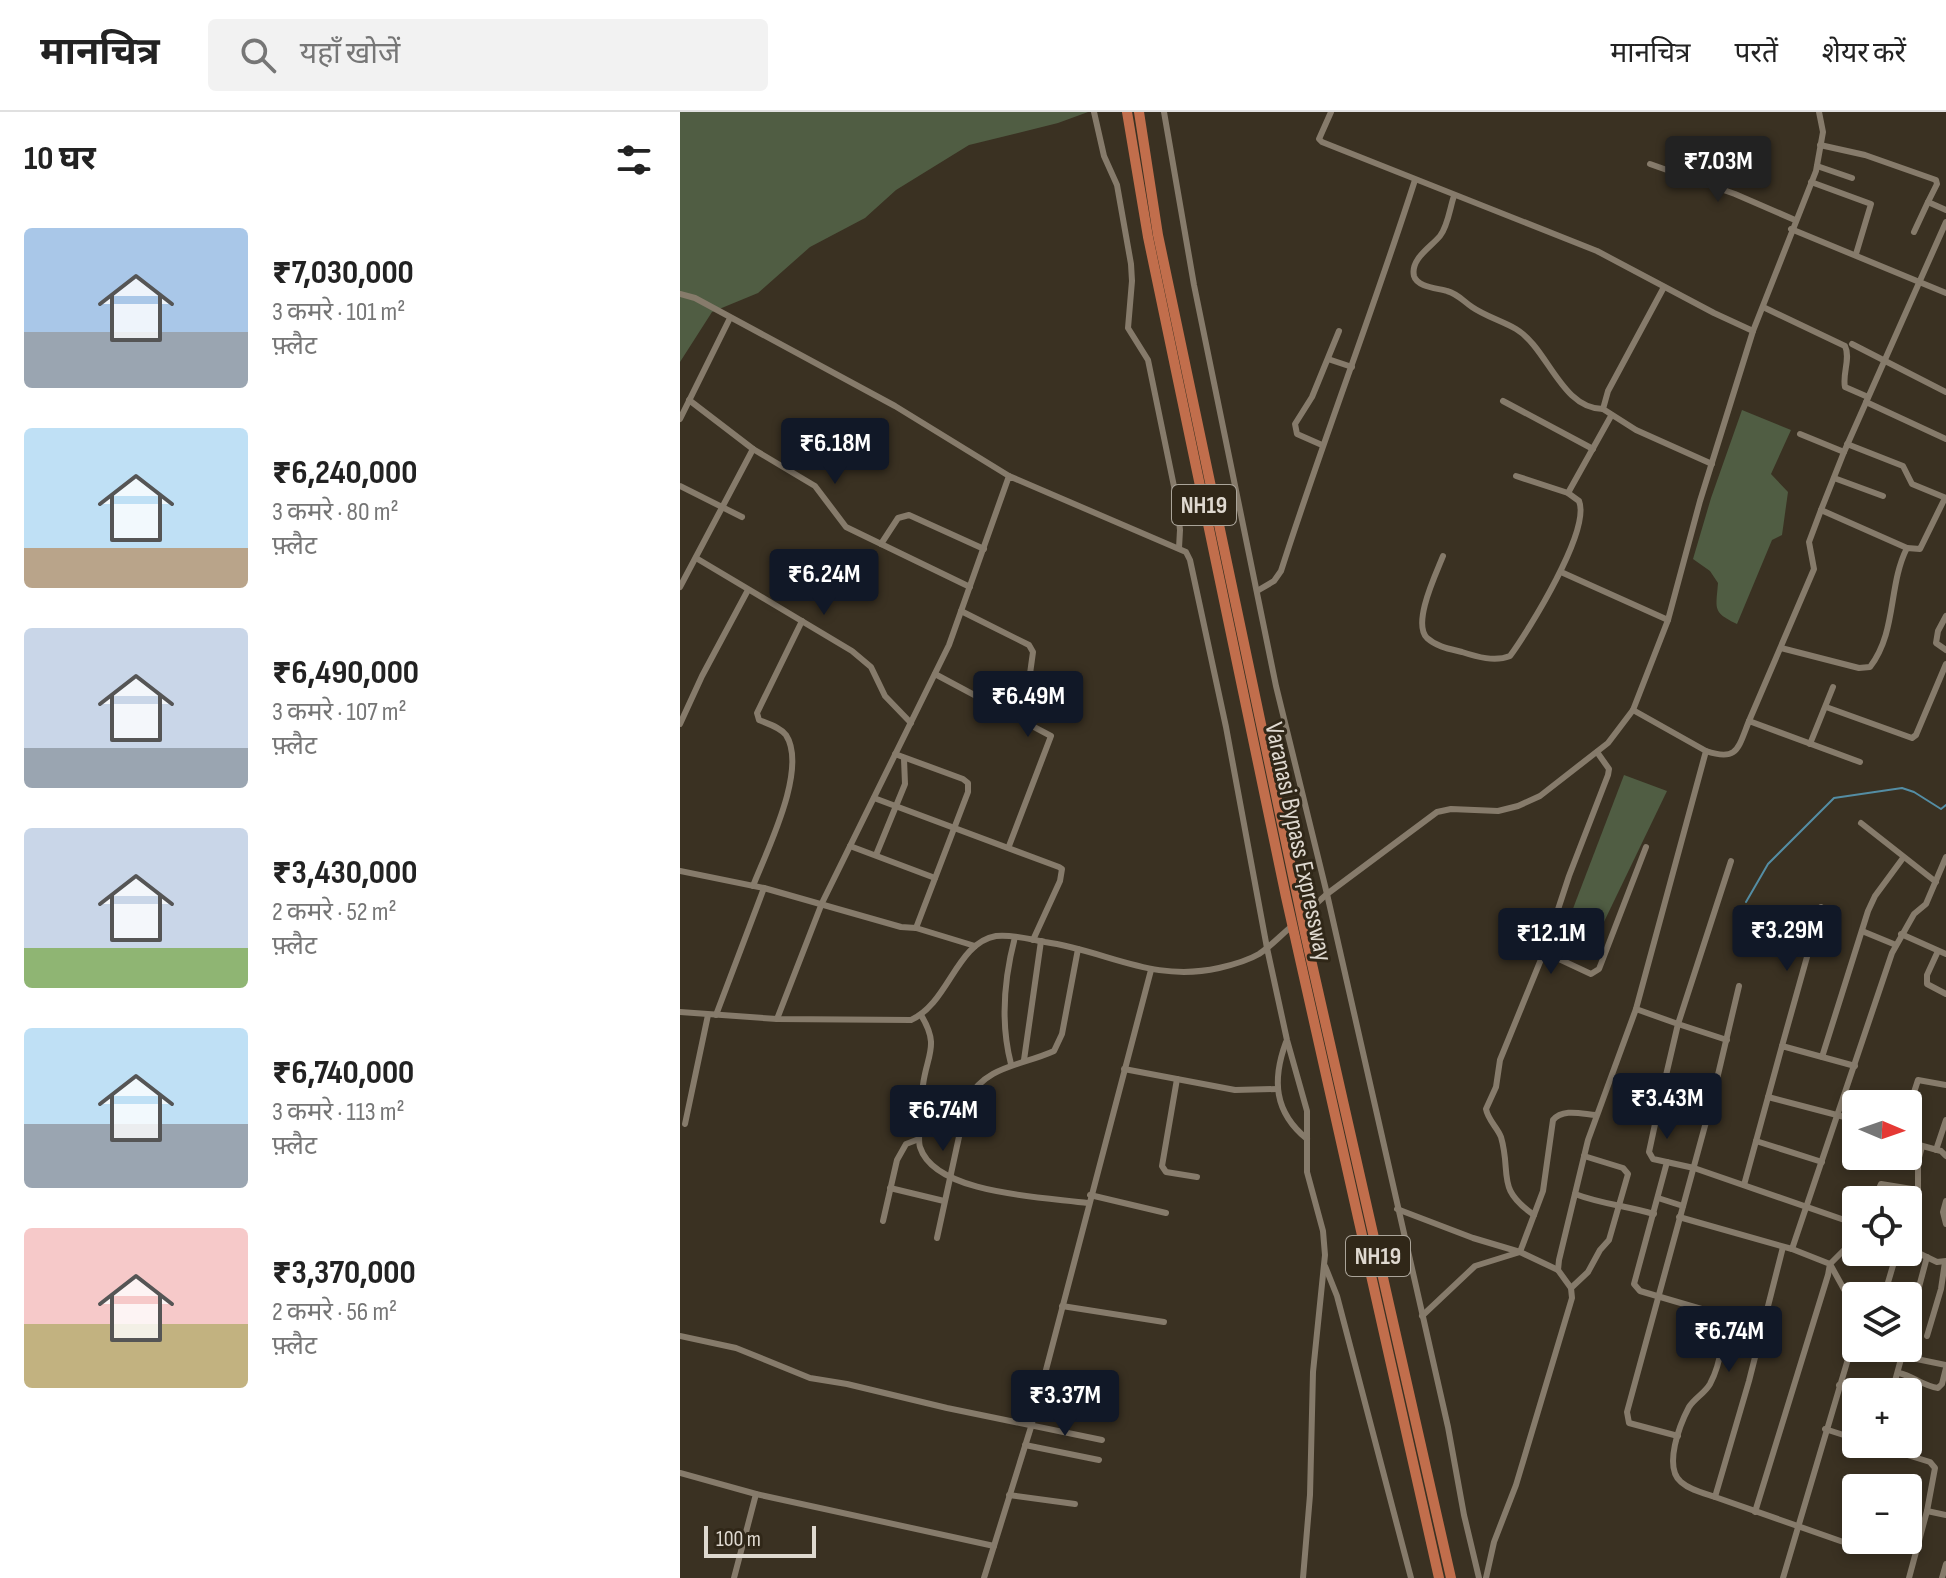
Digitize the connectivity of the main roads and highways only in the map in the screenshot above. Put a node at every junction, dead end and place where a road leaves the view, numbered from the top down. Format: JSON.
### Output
{"nodes":[{"id":1,"x":1127,"y":112,"type":"edge"},
{"id":2,"x":1139,"y":112,"type":"edge"},
{"id":3,"x":1300,"y":935,"type":"junction"},
{"id":4,"x":1445,"y":1577,"type":"edge"}],
"edges":[{"from":1,"to":3,"type":"highway","name":"Varanasi Bypass Expressway","number":"NH19"},
{"from":2,"to":3,"type":"highway","name":"Varanasi Bypass Expressway","number":"NH19"},
{"from":3,"to":4,"type":"highway","name":"Varanasi Bypass Expressway","number":"NH19"}]}
